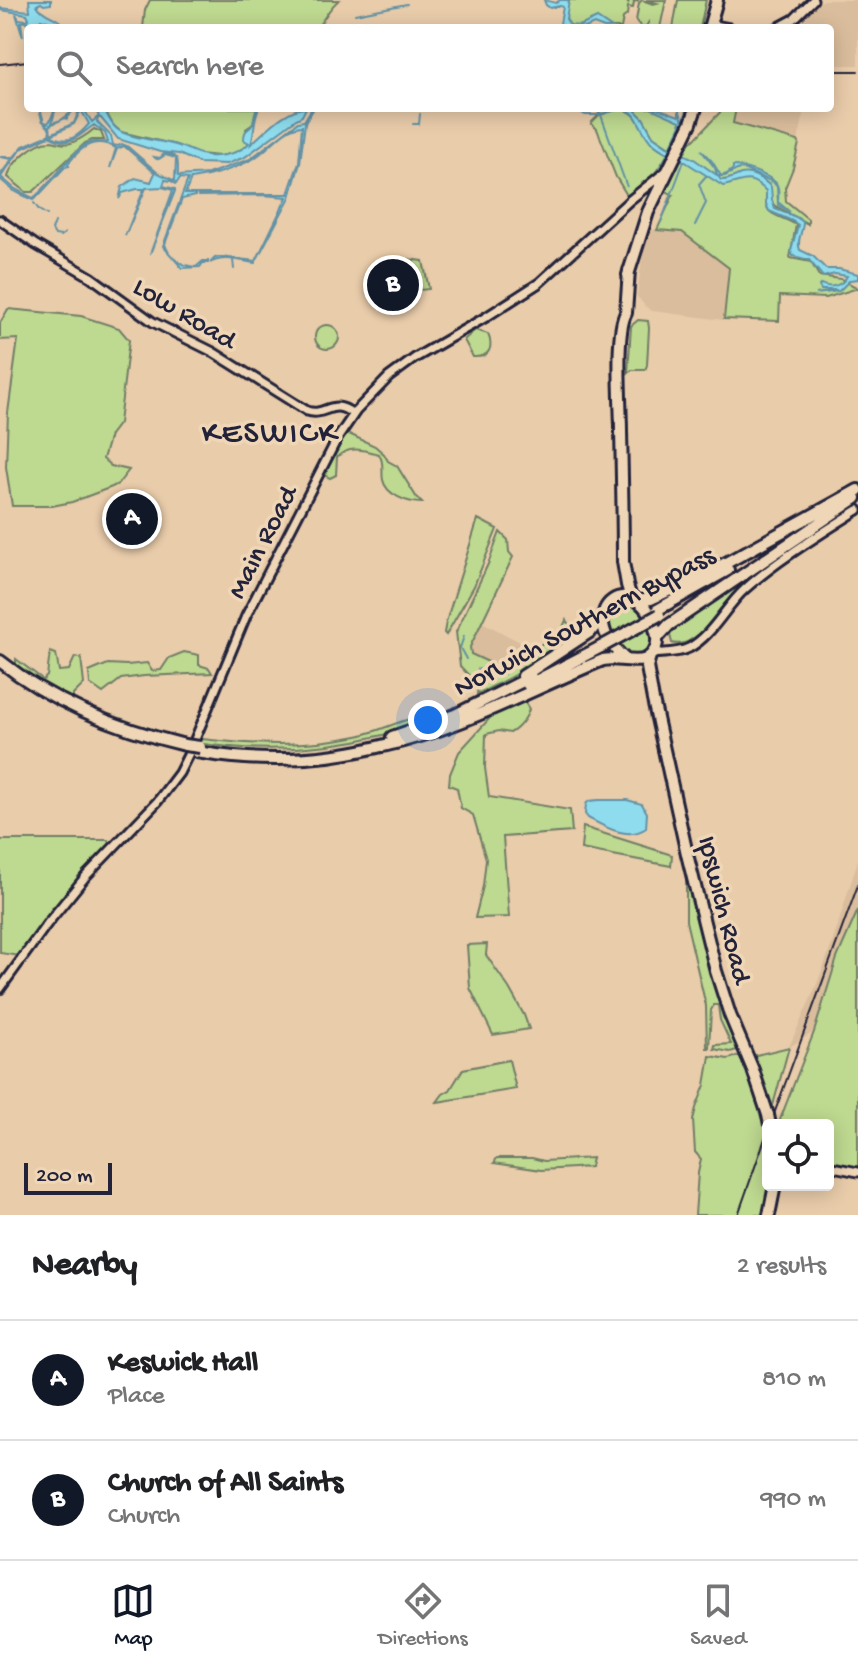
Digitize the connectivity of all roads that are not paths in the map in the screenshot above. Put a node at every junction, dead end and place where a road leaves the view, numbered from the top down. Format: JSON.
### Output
{"nodes":[{"id":1,"x":718,"y":0,"type":"edge"},
{"id":2,"x":813,"y":1,"type":"edge"},
{"id":3,"x":713,"y":24,"type":"edge"},
{"id":4,"x":785,"y":24,"type":"edge"},
{"id":5,"x":695,"y":112,"type":"edge"},
{"id":6,"x":652,"y":190,"type":"junction"},
{"id":7,"x":0,"y":220,"type":"edge"},
{"id":8,"x":353,"y":414,"type":"junction"},
{"id":9,"x":858,"y":494,"type":"edge"},
{"id":10,"x":858,"y":510,"type":"edge"},
{"id":11,"x":623,"y":562,"type":"junction"},
{"id":12,"x":615,"y":598,"type":"junction"},
{"id":13,"x":635,"y":599,"type":"junction"},
{"id":14,"x":602,"y":618,"type":"junction"},
{"id":15,"x":658,"y":639,"type":"junction"},
{"id":16,"x":600,"y":644,"type":"junction"},
{"id":17,"x":670,"y":653,"type":"junction"},
{"id":18,"x":651,"y":655,"type":"junction"},
{"id":19,"x":630,"y":660,"type":"junction"},
{"id":20,"x":0,"y":661,"type":"edge"},
{"id":21,"x":0,"y":668,"type":"edge"},
{"id":22,"x":653,"y":700,"type":"junction"},
{"id":23,"x":429,"y":725,"type":"junction"},
{"id":24,"x":383,"y":746,"type":"junction"},
{"id":25,"x":183,"y":747,"type":"junction"},
{"id":26,"x":198,"y":750,"type":"junction"},
{"id":27,"x":0,"y":989,"type":"edge"},
{"id":28,"x":769,"y":1119,"type":"edge"},
{"id":29,"x":834,"y":1167,"type":"edge"},
{"id":30,"x":858,"y":1172,"type":"edge"},
{"id":31,"x":774,"y":1191,"type":"edge"},
{"id":32,"x":769,"y":1215,"type":"edge"}],
"edges":[{"from":1,"to":3,"type":"highway"},
{"from":2,"to":4,"type":"main road"},
{"from":5,"to":6,"type":"highway"},
{"from":6,"to":8,"type":"main road","name":"Main Road"},
{"from":6,"to":11,"type":"highway"},
{"from":7,"to":8,"type":"main road","name":"Low Road"},
{"from":8,"to":27,"type":"main road","name":"Main Road"},
{"from":9,"to":13,"type":"highway"},
{"from":9,"to":15,"type":"highway"},
{"from":9,"to":16,"type":"highway","name":"Norwich Southern Bypass","bridge":true},
{"from":10,"to":17,"type":"main road"},
{"from":11,"to":12,"type":"highway"},
{"from":11,"to":13,"type":"highway"},
{"from":12,"to":13,"type":"highway"},
{"from":12,"to":14,"type":"highway"},
{"from":13,"to":15,"type":"highway"},
{"from":14,"to":19,"type":"highway"},
{"from":14,"to":23,"type":"highway"},
{"from":15,"to":17,"type":"main road"},
{"from":15,"to":18,"type":"highway"},
{"from":16,"to":23,"type":"highway","name":"Norwich Southern Bypass"},
{"from":16,"to":24,"type":"highway","name":"Norwich Southern Bypass"},
{"from":17,"to":18,"type":"main road"},
{"from":18,"to":19,"type":"highway"},
{"from":18,"to":22,"type":"highway","name":"Ipswich Road"},
{"from":19,"to":22,"type":"highway","name":"Ipswich Road"},
{"from":19,"to":24,"type":"highway"},
{"from":20,"to":25,"type":"highway","name":"Norwich Southern Bypass"},
{"from":21,"to":25,"type":"highway","name":"Norwich Southern Bypass"},
{"from":22,"to":28,"type":"highway","name":"Ipswich Road"},
{"from":23,"to":26,"type":"highway","name":"Norwich Southern Bypass"},
{"from":24,"to":26,"type":"highway","name":"Norwich Southern Bypass"},
{"from":25,"to":26,"type":"highway","name":"Norwich Southern Bypass","bridge":true},
{"from":29,"to":30,"type":"main road"},
{"from":31,"to":32,"type":"highway"}]}
